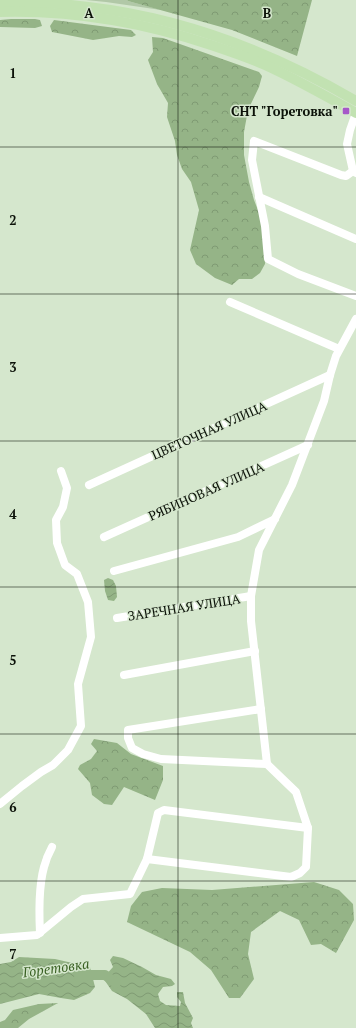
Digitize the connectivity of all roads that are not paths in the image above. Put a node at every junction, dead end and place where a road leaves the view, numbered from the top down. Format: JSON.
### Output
{"nodes":[{"id":1,"x":0,"y":3,"type":"edge"},
{"id":2,"x":0,"y":12,"type":"edge"},
{"id":3,"x":356,"y":101,"type":"edge"},
{"id":4,"x":356,"y":113,"type":"edge"},
{"id":5,"x":354,"y":172,"type":"edge"},
{"id":6,"x":258,"y":197,"type":"junction"},
{"id":7,"x":356,"y":239,"type":"edge"},
{"id":8,"x":356,"y":296,"type":"edge"},
{"id":9,"x":230,"y":302,"type":"dead end"},
{"id":10,"x":356,"y":319,"type":"edge"},
{"id":11,"x":340,"y":349,"type":"junction"},
{"id":12,"x":330,"y":375,"type":"junction"},
{"id":13,"x":308,"y":445,"type":"junction"},
{"id":14,"x":61,"y":471,"type":"dead end"},
{"id":15,"x":88,"y":485,"type":"dead end"},
{"id":16,"x":275,"y":519,"type":"junction"},
{"id":17,"x":104,"y":537,"type":"dead end"},
{"id":18,"x":114,"y":571,"type":"dead end"},
{"id":19,"x":252,"y":596,"type":"junction"},
{"id":20,"x":117,"y":618,"type":"dead end"},
{"id":21,"x":255,"y":651,"type":"junction"},
{"id":22,"x":124,"y":675,"type":"dead end"},
{"id":23,"x":261,"y":709,"type":"junction"},
{"id":24,"x":267,"y":764,"type":"junction"},
{"id":25,"x":0,"y":804,"type":"edge"},
{"id":26,"x":308,"y":828,"type":"junction"},
{"id":27,"x":52,"y":847,"type":"dead end"},
{"id":28,"x":147,"y":859,"type":"junction"},
{"id":29,"x":40,"y":933,"type":"junction"},
{"id":30,"x":0,"y":938,"type":"edge"}],
"edges":[{"from":1,"to":3,"type":"main road"},
{"from":2,"to":4,"type":"main road"},
{"from":4,"to":5,"type":"street"},
{"from":5,"to":6,"type":"street"},
{"from":6,"to":7,"type":"street"},
{"from":6,"to":8,"type":"street"},
{"from":9,"to":11,"type":"street"},
{"from":10,"to":11,"type":"street"},
{"from":11,"to":12,"type":"street"},
{"from":12,"to":13,"type":"street"},
{"from":12,"to":15,"type":"street","name":"ЦВЕТОЧНАЯ УЛИЦА"},
{"from":13,"to":16,"type":"street"},
{"from":13,"to":17,"type":"street","name":"РЯБИНОВАЯ УЛИЦА"},
{"from":14,"to":25,"type":"street"},
{"from":16,"to":18,"type":"street"},
{"from":16,"to":19,"type":"street"},
{"from":19,"to":20,"type":"street","name":"ЗАРЕЧНАЯ УЛИЦА"},
{"from":19,"to":21,"type":"street"},
{"from":21,"to":22,"type":"street"},
{"from":21,"to":23,"type":"street"},
{"from":23,"to":24,"type":"street"},
{"from":23,"to":24,"type":"street"},
{"from":24,"to":26,"type":"street"},
{"from":26,"to":28,"type":"street"},
{"from":26,"to":28,"type":"street"},
{"from":27,"to":29,"type":"street"},
{"from":28,"to":29,"type":"street"},
{"from":29,"to":30,"type":"street"}]}
